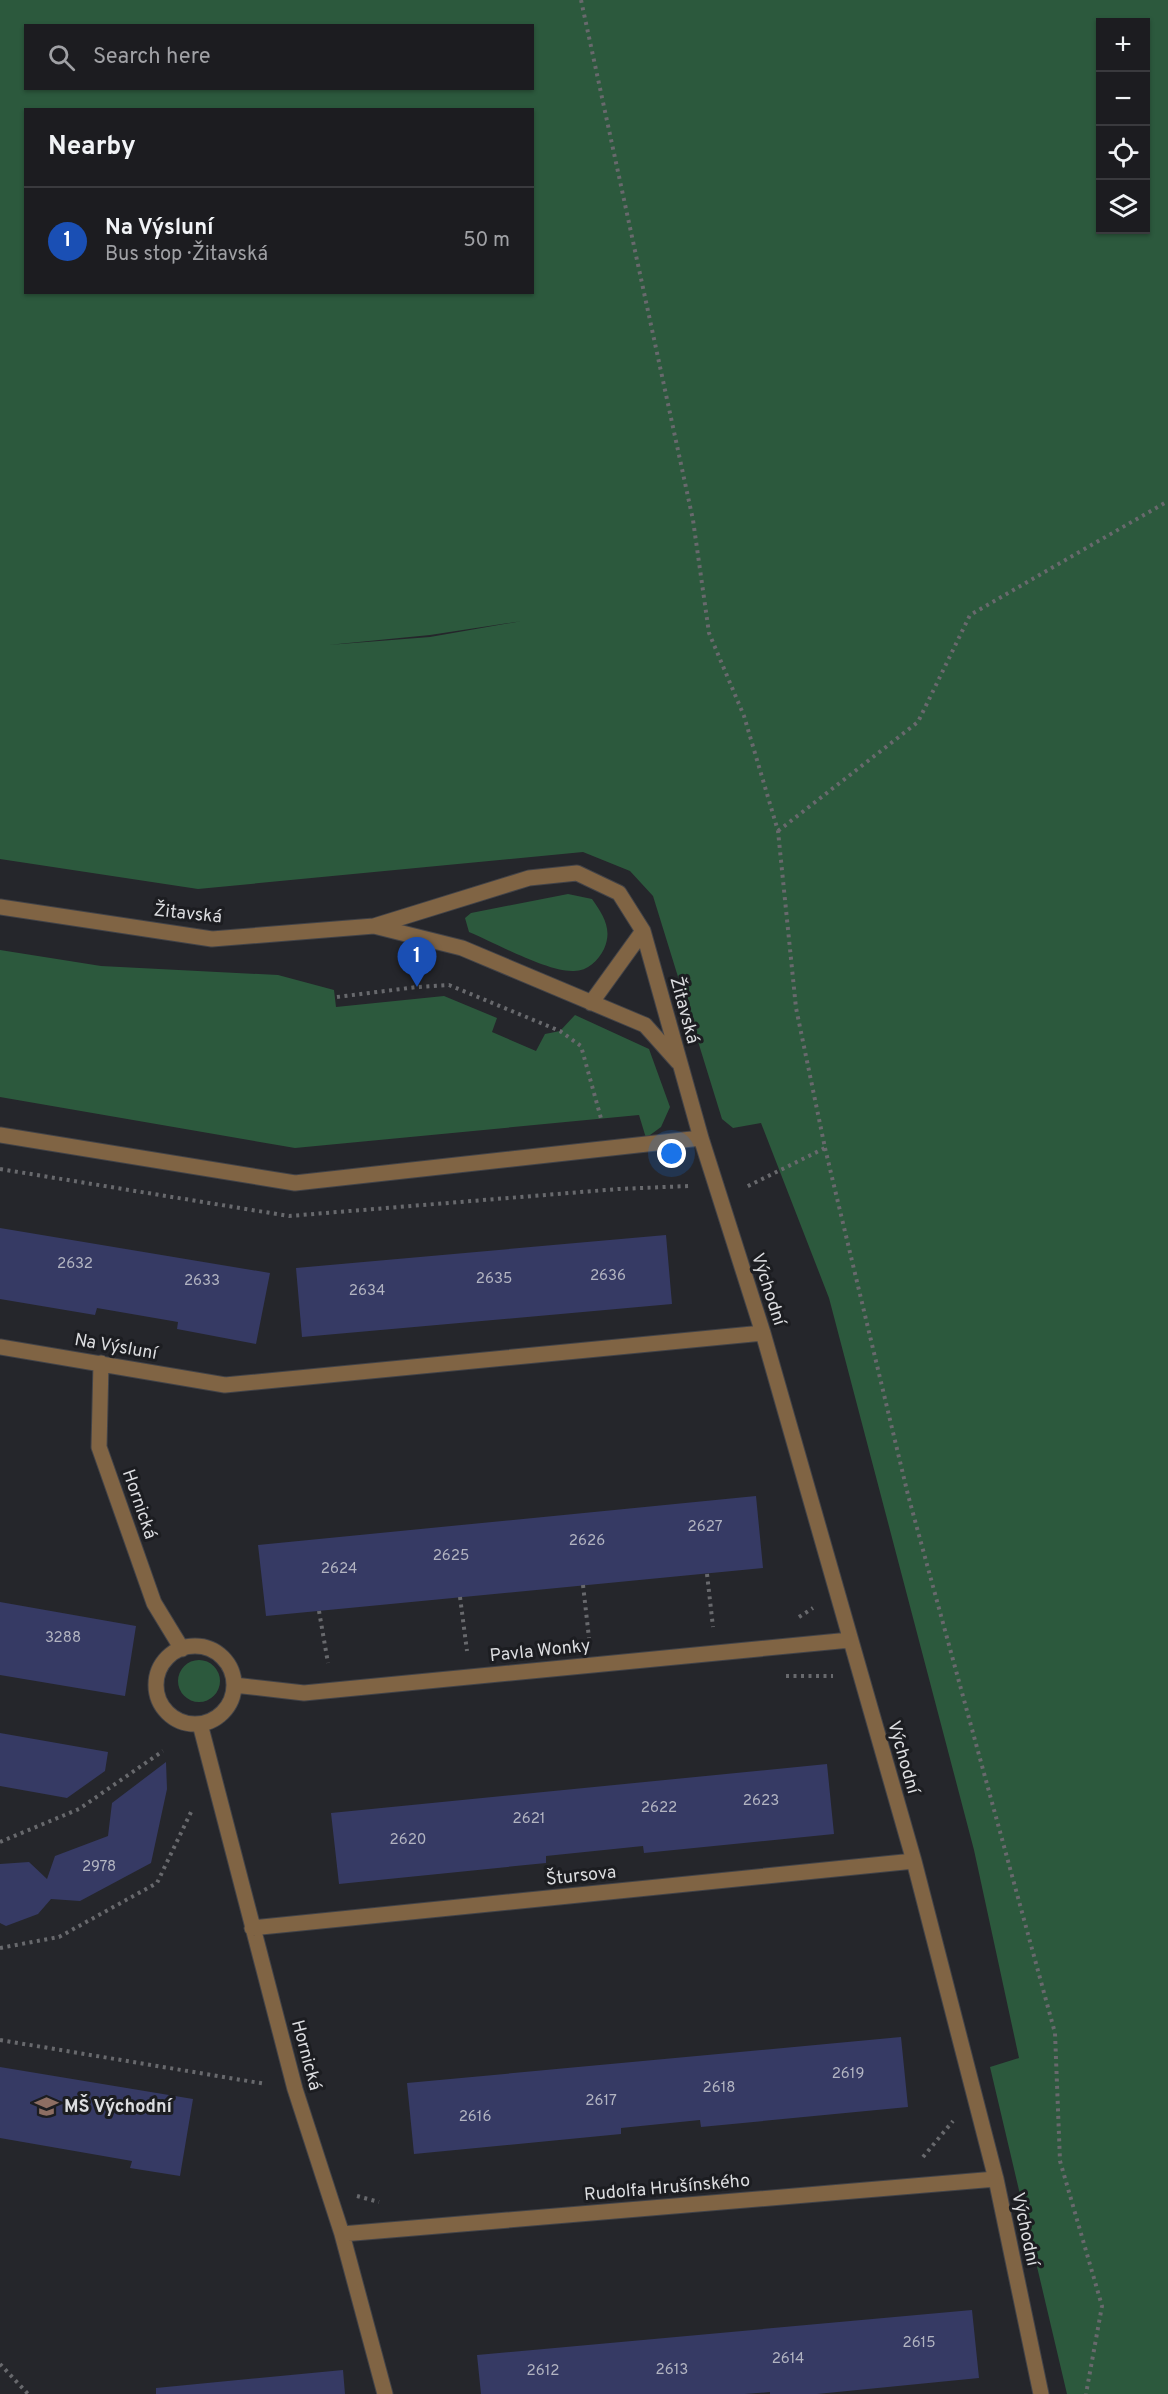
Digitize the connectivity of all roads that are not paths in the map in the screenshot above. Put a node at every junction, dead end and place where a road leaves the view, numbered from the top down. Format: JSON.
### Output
{"nodes":[{"id":1,"x":0,"y":907,"type":"edge"},
{"id":2,"x":374,"y":927,"type":"junction"},
{"id":3,"x":643,"y":931,"type":"junction"},
{"id":4,"x":591,"y":1003,"type":"junction"},
{"id":5,"x":680,"y":1065,"type":"junction"},
{"id":6,"x":0,"y":1135,"type":"edge"},
{"id":7,"x":701,"y":1138,"type":"junction"},
{"id":8,"x":763,"y":1333,"type":"junction"},
{"id":9,"x":0,"y":1347,"type":"edge"},
{"id":10,"x":100,"y":1363,"type":"junction"},
{"id":11,"x":850,"y":1640,"type":"junction"},
{"id":12,"x":182,"y":1648,"type":"junction"},
{"id":13,"x":234,"y":1685,"type":"junction"},
{"id":14,"x":200,"y":1724,"type":"junction"},
{"id":15,"x":914,"y":1861,"type":"junction"},
{"id":16,"x":252,"y":1928,"type":"junction"},
{"id":17,"x":996,"y":2179,"type":"junction"},
{"id":18,"x":342,"y":2234,"type":"junction"},
{"id":19,"x":386,"y":2394,"type":"edge"},
{"id":20,"x":1041,"y":2394,"type":"edge"}],
"edges":[{"from":1,"to":2,"type":"street","name":"Žitavská"},
{"from":2,"to":3,"type":"street","name":"Žitavská"},
{"from":2,"to":4,"type":"street","name":"Žitavská"},
{"from":3,"to":4,"type":"street"},
{"from":3,"to":5,"type":"street","name":"Žitavská"},
{"from":4,"to":5,"type":"street","name":"Žitavská"},
{"from":5,"to":7,"type":"street","name":"Žitavská"},
{"from":6,"to":7,"type":"street"},
{"from":7,"to":8,"type":"street","name":"Východní"},
{"from":8,"to":10,"type":"street","name":"Na Výsluní"},
{"from":8,"to":11,"type":"street","name":"Východní"},
{"from":9,"to":10,"type":"street","name":"Na Výsluní"},
{"from":10,"to":12,"type":"street","name":"Hornická"},
{"from":11,"to":13,"type":"street","name":"Pavla Wonky"},
{"from":11,"to":15,"type":"street","name":"Východní"},
{"from":12,"to":13,"type":"street"},
{"from":12,"to":14,"type":"street"},
{"from":13,"to":14,"type":"street"},
{"from":14,"to":16,"type":"street","name":"Hornická"},
{"from":15,"to":16,"type":"street","name":"Štursova"},
{"from":15,"to":17,"type":"street","name":"Východní"},
{"from":16,"to":18,"type":"street","name":"Hornická"},
{"from":17,"to":18,"type":"street","name":"Rudolfa Hrušínského"},
{"from":17,"to":20,"type":"street","name":"Východní"},
{"from":18,"to":19,"type":"street","name":"Hornická"}]}
